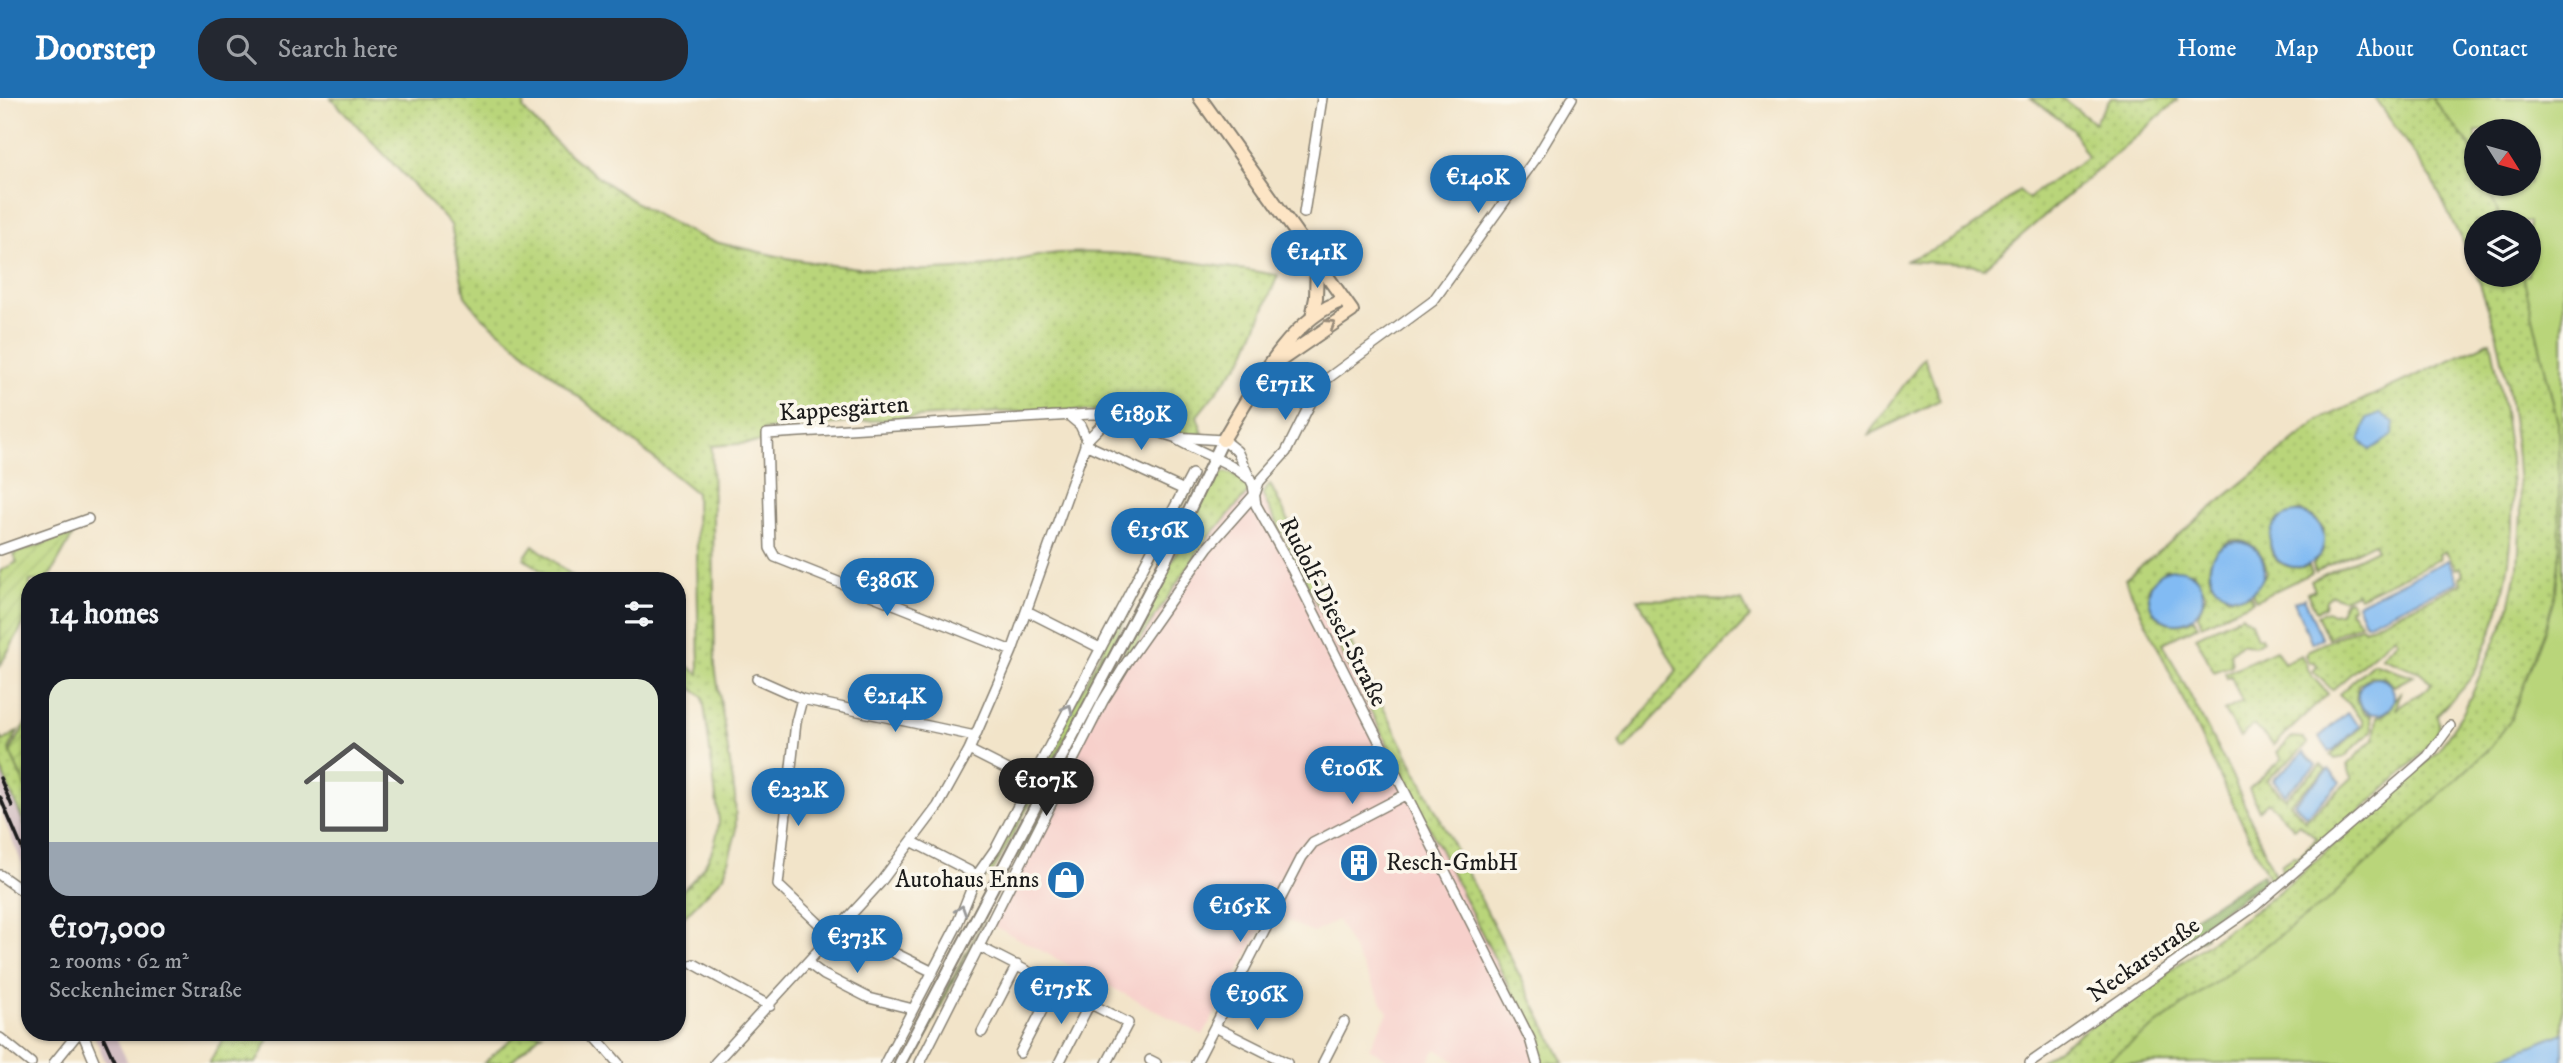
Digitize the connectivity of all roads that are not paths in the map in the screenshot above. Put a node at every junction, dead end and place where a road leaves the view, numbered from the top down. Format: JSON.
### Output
{"nodes":[{"id":1,"x":1200,"y":98,"type":"edge"},
{"id":2,"x":1322,"y":98,"type":"edge"},
{"id":3,"x":1572,"y":98,"type":"edge"},
{"id":4,"x":1304,"y":212,"type":"dead end"},
{"id":5,"x":1317,"y":261,"type":"junction"},
{"id":6,"x":1348,"y":305,"type":"junction"},
{"id":7,"x":1312,"y":317,"type":"junction"},
{"id":8,"x":1272,"y":366,"type":"junction"},
{"id":9,"x":1068,"y":415,"type":"junction"},
{"id":10,"x":1117,"y":419,"type":"junction"},
{"id":11,"x":1174,"y":437,"type":"junction"},
{"id":12,"x":1223,"y":440,"type":"junction"},
{"id":13,"x":1086,"y":442,"type":"junction"},
{"id":14,"x":1215,"y":458,"type":"junction"},
{"id":15,"x":1192,"y":474,"type":"dead end"},
{"id":16,"x":1249,"y":478,"type":"junction"},
{"id":17,"x":1182,"y":489,"type":"junction"},
{"id":18,"x":1255,"y":494,"type":"junction"},
{"id":19,"x":88,"y":519,"type":"dead end"},
{"id":20,"x":0,"y":550,"type":"edge"},
{"id":21,"x":1027,"y":611,"type":"junction"},
{"id":22,"x":1100,"y":648,"type":"junction"},
{"id":23,"x":1012,"y":651,"type":"junction"},
{"id":24,"x":757,"y":679,"type":"dead end"},
{"id":25,"x":802,"y":699,"type":"junction"},
{"id":26,"x":2450,"y":726,"type":"dead end"},
{"id":27,"x":975,"y":736,"type":"junction"},
{"id":28,"x":969,"y":750,"type":"junction"},
{"id":29,"x":1030,"y":781,"type":"junction"},
{"id":30,"x":1405,"y":795,"type":"junction"},
{"id":31,"x":914,"y":842,"type":"junction"},
{"id":32,"x":0,"y":875,"type":"edge"},
{"id":33,"x":977,"y":875,"type":"junction"},
{"id":34,"x":21,"y":890,"type":"edge"},
{"id":35,"x":841,"y":926,"type":"junction"},
{"id":36,"x":832,"y":936,"type":"junction"},
{"id":37,"x":980,"y":947,"type":"junction"},
{"id":38,"x":808,"y":962,"type":"junction"},
{"id":39,"x":694,"y":964,"type":"dead end"},
{"id":40,"x":1017,"y":965,"type":"junction"},
{"id":41,"x":933,"y":972,"type":"junction"},
{"id":42,"x":1055,"y":985,"type":"junction"},
{"id":43,"x":1090,"y":1003,"type":"junction"},
{"id":44,"x":769,"y":1006,"type":"junction"},
{"id":45,"x":913,"y":1009,"type":"junction"},
{"id":46,"x":1344,"y":1022,"type":"dead end"},
{"id":47,"x":1214,"y":1027,"type":"junction"},
{"id":48,"x":982,"y":1032,"type":"dead end"},
{"id":49,"x":0,"y":1038,"type":"edge"},
{"id":50,"x":72,"y":1041,"type":"edge"},
{"id":51,"x":84,"y":1041,"type":"edge"},
{"id":52,"x":599,"y":1041,"type":"edge"},
{"id":53,"x":1020,"y":1053,"type":"dead end"},
{"id":54,"x":31,"y":1063,"type":"edge"},
{"id":55,"x":54,"y":1063,"type":"edge"},
{"id":56,"x":95,"y":1063,"type":"edge"},
{"id":57,"x":618,"y":1063,"type":"edge"},
{"id":58,"x":715,"y":1063,"type":"edge"},
{"id":59,"x":885,"y":1063,"type":"edge"},
{"id":60,"x":900,"y":1063,"type":"edge"},
{"id":61,"x":920,"y":1063,"type":"edge"},
{"id":62,"x":1059,"y":1063,"type":"edge"},
{"id":63,"x":1107,"y":1063,"type":"edge"},
{"id":64,"x":1196,"y":1063,"type":"edge"},
{"id":65,"x":1287,"y":1063,"type":"edge"},
{"id":66,"x":1323,"y":1063,"type":"edge"},
{"id":67,"x":1537,"y":1063,"type":"edge"},
{"id":68,"x":2030,"y":1063,"type":"edge"}],
"edges":[{"from":1,"to":5,"type":"main road"},
{"from":2,"to":4,"type":"street"},
{"from":3,"to":18,"type":"street"},
{"from":5,"to":6,"type":"main road"},
{"from":5,"to":7,"type":"main road"},
{"from":6,"to":7,"type":"main road"},
{"from":8,"to":6,"type":"main road","one_way":true},
{"from":7,"to":8,"type":"main road"},
{"from":8,"to":12,"type":"main road"},
{"from":9,"to":10,"type":"street","name":"Kappesgärten"},
{"from":9,"to":13,"type":"street"},
{"from":9,"to":23,"type":"street","name":"Kappesgärten"},
{"from":10,"to":11,"type":"street","name":"Kappesgärten"},
{"from":10,"to":13,"type":"street"},
{"from":11,"to":12,"type":"street","name":"Kappesgärten"},
{"from":11,"to":14,"type":"street","name":"Kappesgärten"},
{"from":12,"to":14,"type":"street"},
{"from":12,"to":16,"type":"street","name":"Rudolf-Diesel-Straße"},
{"from":13,"to":17,"type":"street"},
{"from":13,"to":21,"type":"street"},
{"from":14,"to":16,"type":"street"},
{"from":14,"to":60,"type":"street"},
{"from":15,"to":17,"type":"street"},
{"from":16,"to":18,"type":"street","name":"Rudolf-Diesel-Straße"},
{"from":17,"to":22,"type":"street"},
{"from":18,"to":30,"type":"street","name":"Rudolf-Diesel-Straße"},
{"from":18,"to":37,"type":"street"},
{"from":19,"to":20,"type":"street"},
{"from":21,"to":22,"type":"street"},
{"from":21,"to":23,"type":"street"},
{"from":29,"to":22,"type":"street","one_way":true},
{"from":23,"to":27,"type":"street"},
{"from":24,"to":25,"type":"street"},
{"from":25,"to":27,"type":"street"},
{"from":25,"to":36,"type":"street"},
{"from":26,"to":68,"type":"street","name":"Neckarstraße"},
{"from":27,"to":28,"type":"street"},
{"from":28,"to":29,"type":"street"},
{"from":28,"to":31,"type":"street"},
{"from":29,"to":33,"type":"street"},
{"from":30,"to":47,"type":"street"},
{"from":30,"to":67,"type":"street","name":"Rudolf-Diesel-Straße"},
{"from":31,"to":33,"type":"street"},
{"from":31,"to":35,"type":"street"},
{"from":32,"to":34,"type":"street"},
{"from":41,"to":33,"type":"street","one_way":true},
{"from":35,"to":36,"type":"street"},
{"from":35,"to":41,"type":"street"},
{"from":36,"to":38,"type":"street"},
{"from":37,"to":40,"type":"street"},
{"from":37,"to":61,"type":"street"},
{"from":38,"to":44,"type":"street"},
{"from":38,"to":45,"type":"street"},
{"from":39,"to":44,"type":"street"},
{"from":40,"to":42,"type":"street"},
{"from":40,"to":48,"type":"street"},
{"from":41,"to":45,"type":"street"},
{"from":42,"to":43,"type":"street"},
{"from":42,"to":53,"type":"street"},
{"from":43,"to":62,"type":"street"},
{"from":43,"to":63,"type":"street"},
{"from":44,"to":58,"type":"street"},
{"from":45,"to":59,"type":"street"},
{"from":46,"to":66,"type":"street"},
{"from":47,"to":64,"type":"street"},
{"from":47,"to":65,"type":"street"},
{"from":49,"to":54,"type":"street"},
{"from":50,"to":55,"type":"street"},
{"from":51,"to":56,"type":"street"},
{"from":52,"to":57,"type":"street"}]}
